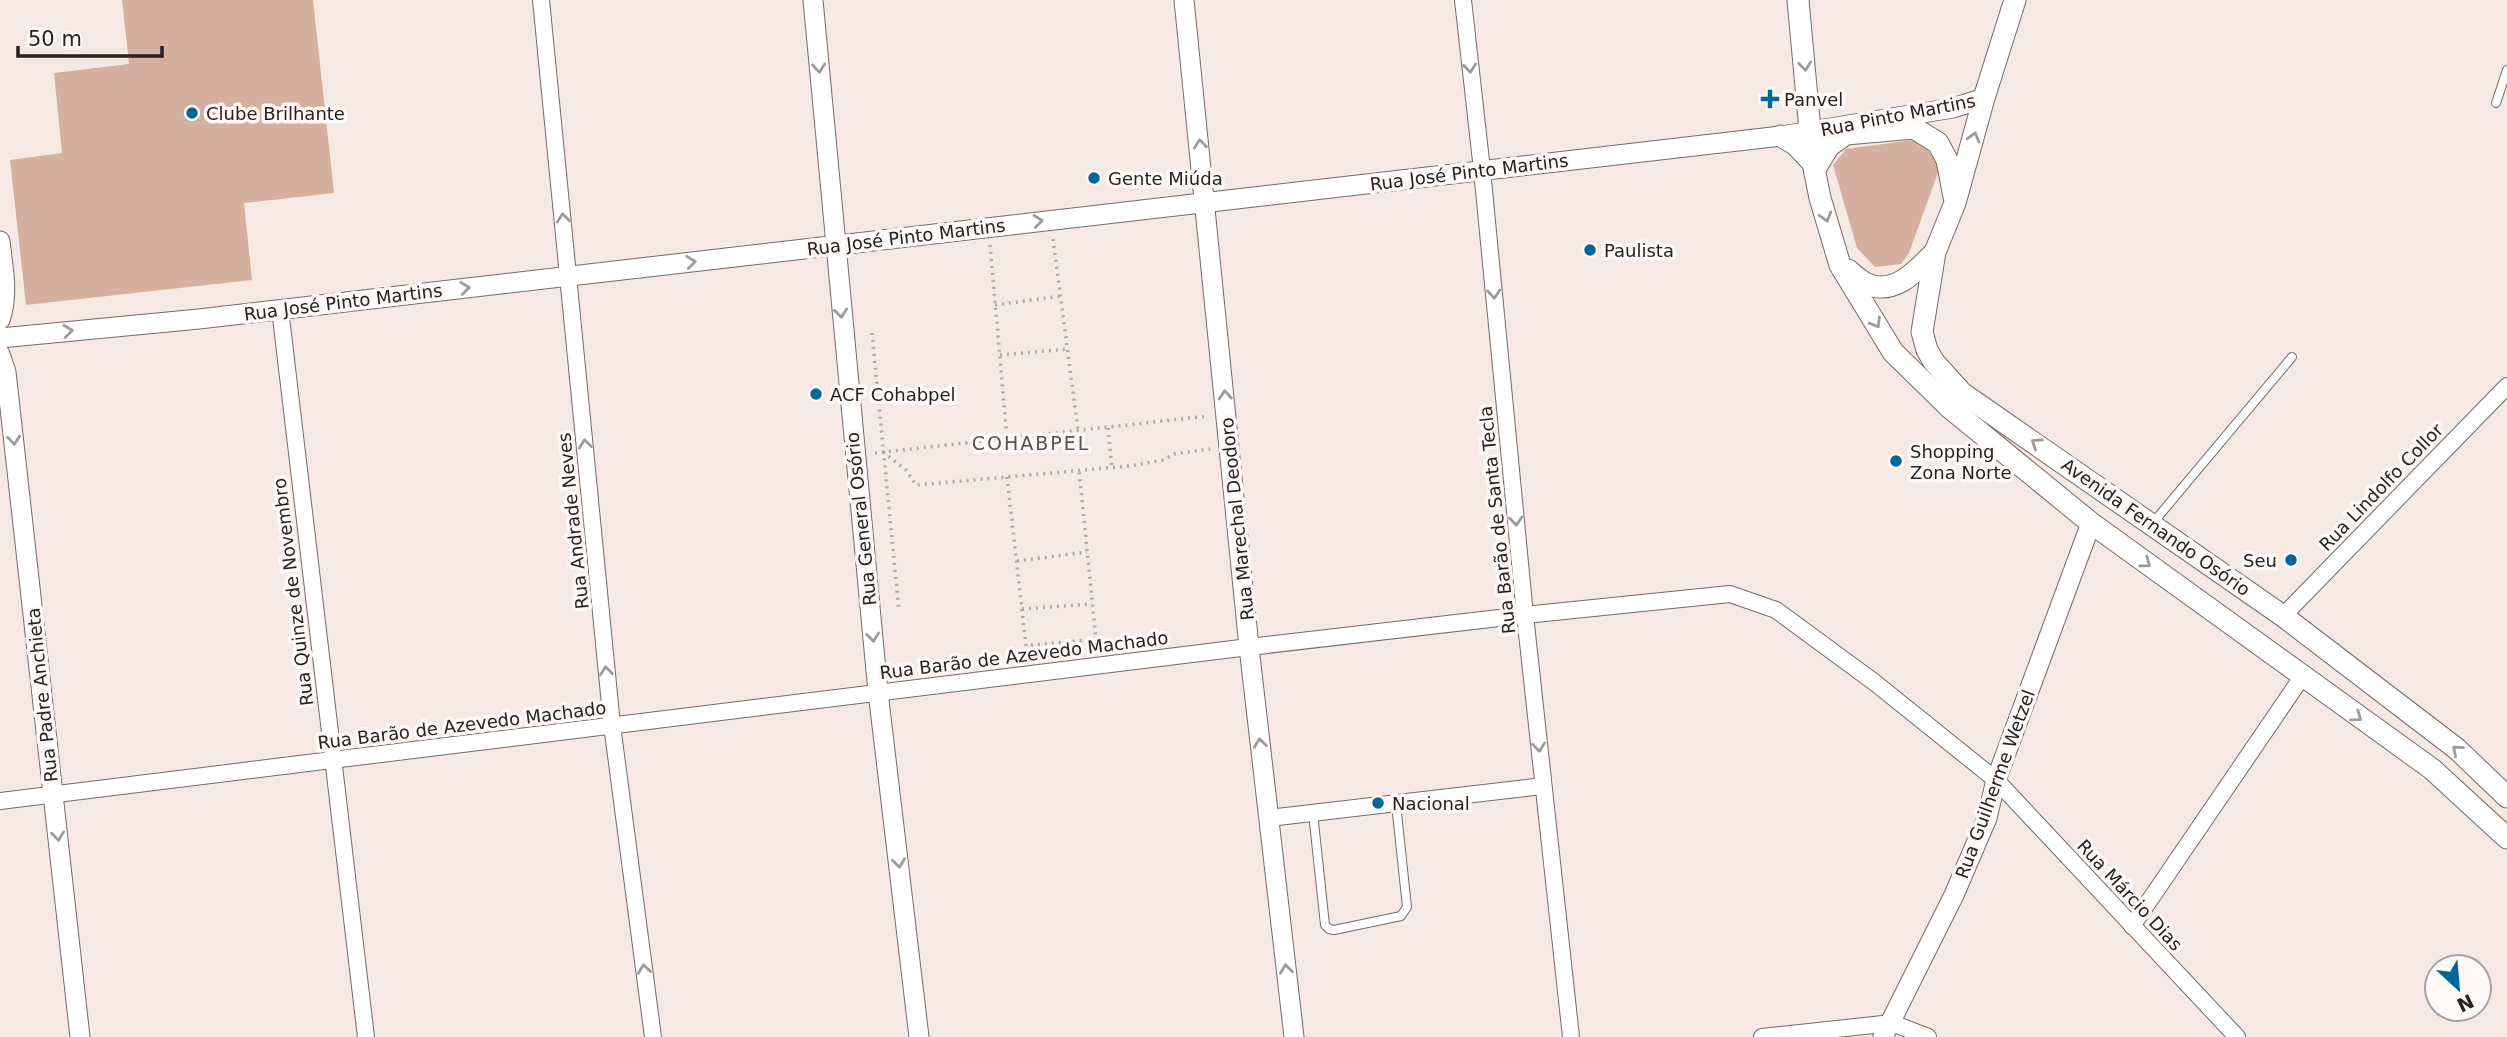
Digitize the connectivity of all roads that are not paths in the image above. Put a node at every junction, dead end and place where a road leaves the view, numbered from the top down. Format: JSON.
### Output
{"nodes":[{"id":1,"x":541,"y":0,"type":"edge"},
{"id":2,"x":813,"y":0,"type":"edge"},
{"id":3,"x":1184,"y":0,"type":"edge"},
{"id":4,"x":1463,"y":0,"type":"edge"},
{"id":5,"x":1798,"y":0,"type":"edge"},
{"id":6,"x":2015,"y":0,"type":"edge"},
{"id":7,"x":2507,"y":70,"type":"edge"},
{"id":8,"x":1984,"y":98,"type":"junction"},
{"id":9,"x":2496,"y":103,"type":"dead end"},
{"id":10,"x":1811,"y":132,"type":"junction"},
{"id":11,"x":1781,"y":136,"type":"junction"},
{"id":12,"x":1814,"y":166,"type":"junction"},
{"id":13,"x":1482,"y":170,"type":"junction"},
{"id":14,"x":1206,"y":202,"type":"junction"},
{"id":15,"x":1955,"y":203,"type":"junction"},
{"id":16,"x":0,"y":241,"type":"edge"},
{"id":17,"x":835,"y":245,"type":"junction"},
{"id":18,"x":1935,"y":252,"type":"junction"},
{"id":19,"x":1840,"y":265,"type":"junction"},
{"id":20,"x":568,"y":276,"type":"junction"},
{"id":21,"x":3,"y":288,"type":"edge"},
{"id":22,"x":281,"y":309,"type":"junction"},
{"id":23,"x":0,"y":320,"type":"edge"},
{"id":24,"x":0,"y":338,"type":"edge"},
{"id":25,"x":0,"y":354,"type":"edge"},
{"id":26,"x":2292,"y":357,"type":"dead end"},
{"id":27,"x":2507,"y":386,"type":"edge"},
{"id":28,"x":2091,"y":523,"type":"junction"},
{"id":29,"x":2152,"y":524,"type":"junction"},
{"id":30,"x":1525,"y":615,"type":"junction"},
{"id":31,"x":2283,"y":616,"type":"junction"},
{"id":32,"x":1249,"y":647,"type":"junction"},
{"id":33,"x":2302,"y":677,"type":"junction"},
{"id":34,"x":878,"y":692,"type":"junction"},
{"id":35,"x":612,"y":725,"type":"junction"},
{"id":36,"x":332,"y":760,"type":"junction"},
{"id":37,"x":1996,"y":780,"type":"junction"},
{"id":38,"x":1543,"y":786,"type":"junction"},
{"id":39,"x":54,"y":794,"type":"junction"},
{"id":40,"x":2507,"y":797,"type":"edge"},
{"id":41,"x":0,"y":801,"type":"edge"},
{"id":42,"x":1396,"y":803,"type":"junction"},
{"id":43,"x":1313,"y":813,"type":"junction"},
{"id":44,"x":1269,"y":818,"type":"junction"},
{"id":45,"x":2507,"y":838,"type":"edge"},
{"id":46,"x":2132,"y":926,"type":"junction"},
{"id":47,"x":1887,"y":1030,"type":"edge"},
{"id":48,"x":80,"y":1037,"type":"edge"},
{"id":49,"x":366,"y":1037,"type":"edge"},
{"id":50,"x":653,"y":1037,"type":"edge"},
{"id":51,"x":919,"y":1037,"type":"edge"},
{"id":52,"x":1294,"y":1037,"type":"edge"},
{"id":53,"x":1571,"y":1037,"type":"edge"},
{"id":54,"x":1762,"y":1037,"type":"edge"},
{"id":55,"x":1928,"y":1037,"type":"edge"},
{"id":56,"x":2237,"y":1037,"type":"edge"}],
"edges":[{"from":20,"to":1,"type":"street","name":"Rua Andrade Neves","one_way":true},
{"from":2,"to":17,"type":"street","name":"Rua General Osório","one_way":true},
{"from":14,"to":3,"type":"street","name":"Rua Marechal Deodoro","one_way":true},
{"from":4,"to":13,"type":"street","name":"Rua Barão de Santa Tecla","one_way":true},
{"from":5,"to":10,"type":"main road","one_way":true},
{"from":6,"to":8,"type":"main road","name":"Avenida Fernando Osório"},
{"from":7,"to":9,"type":"lane"},
{"from":8,"to":10,"type":"street","name":"Rua Pinto Martins"},
{"from":15,"to":8,"type":"main road","name":"Avenida Fernando Osório","one_way":true},
{"from":10,"to":11,"type":"street","name":"Rua José Pinto Martins"},
{"from":10,"to":12,"type":"main road"},
{"from":11,"to":12,"type":"main road"},
{"from":11,"to":13,"type":"street","name":"Rua José Pinto Martins"},
{"from":12,"to":15,"type":"main road"},
{"from":12,"to":19,"type":"main road","one_way":true},
{"from":13,"to":14,"type":"street","name":"Rua José Pinto Martins"},
{"from":13,"to":30,"type":"street","name":"Rua Barão de Santa Tecla","one_way":true},
{"from":17,"to":14,"type":"street","name":"Rua José Pinto Martins","one_way":true},
{"from":32,"to":14,"type":"street","name":"Rua Marechal Deodoro","one_way":true},
{"from":15,"to":18,"type":"main road","name":"Avenida Fernando Osório"},
{"from":16,"to":21,"type":"street"},
{"from":20,"to":17,"type":"street","name":"Rua José Pinto Martins","one_way":true},
{"from":17,"to":34,"type":"street","name":"Rua General Osório","one_way":true},
{"from":18,"to":19,"type":"main road"},
{"from":29,"to":18,"type":"main road","name":"Avenida Fernando Osório","one_way":true},
{"from":19,"to":28,"type":"main road","name":"Avenida Fernando Osório","one_way":true},
{"from":22,"to":20,"type":"street","name":"Rua José Pinto Martins","one_way":true},
{"from":35,"to":20,"type":"street","name":"Rua Andrade Neves","one_way":true},
{"from":21,"to":23,"type":"street"},
{"from":24,"to":22,"type":"street","name":"Rua José Pinto Martins","one_way":true},
{"from":22,"to":36,"type":"street","name":"Rua Quinze de Novembro"},
{"from":25,"to":39,"type":"street","name":"Rua Padre Anchieta","one_way":true},
{"from":26,"to":29,"type":"lane"},
{"from":27,"to":31,"type":"street","name":"Rua Lindolfo Collor"},
{"from":28,"to":33,"type":"main road","name":"Avenida Fernando Osório","one_way":true},
{"from":28,"to":37,"type":"street","name":"Rua Guilherme Wetzel"},
{"from":29,"to":31,"type":"main road","name":"Avenida Fernando Osório"},
{"from":30,"to":32,"type":"street","name":"Rua Barão de Azevedo Machado"},
{"from":30,"to":37,"type":"street","name":"Rua Barão de Azevedo Machado"},
{"from":30,"to":38,"type":"street","name":"Rua Barão de Santa Tecla","one_way":true},
{"from":40,"to":31,"type":"main road","name":"Avenida Fernando Osório","one_way":true},
{"from":32,"to":34,"type":"street","name":"Rua Barão de Azevedo Machado"},
{"from":44,"to":32,"type":"street","name":"Rua Marechal Deodoro","one_way":true},
{"from":33,"to":45,"type":"main road","name":"Avenida Fernando Osório","one_way":true},
{"from":33,"to":46,"type":"street"},
{"from":34,"to":35,"type":"street","name":"Rua Barão de Azevedo Machado"},
{"from":34,"to":51,"type":"street","name":"Rua General Osório","one_way":true},
{"from":35,"to":36,"type":"street","name":"Rua Barão de Azevedo Machado"},
{"from":50,"to":35,"type":"street","name":"Rua Andrade Neves","one_way":true},
{"from":36,"to":39,"type":"street","name":"Rua Barão de Azevedo Machado"},
{"from":36,"to":49,"type":"street","name":"Rua Quinze de Novembro"},
{"from":37,"to":46,"type":"street","name":"Rua Márcio Dias"},
{"from":37,"to":47,"type":"street","name":"Rua Guilherme Wetzel"},
{"from":38,"to":42,"type":"street"},
{"from":38,"to":53,"type":"street","name":"Rua Barão de Santa Tecla"},
{"from":39,"to":41,"type":"street","name":"Rua Barão de Azevedo Machado"},
{"from":39,"to":48,"type":"street","name":"Rua Padre Anchieta","one_way":true},
{"from":42,"to":43,"type":"street"},
{"from":42,"to":43,"type":"lane"},
{"from":43,"to":44,"type":"street"},
{"from":52,"to":44,"type":"street","name":"Rua Marechal Deodoro","one_way":true},
{"from":46,"to":56,"type":"street","name":"Rua Márcio Dias"},
{"from":47,"to":54,"type":"street"},
{"from":47,"to":55,"type":"street"}]}
